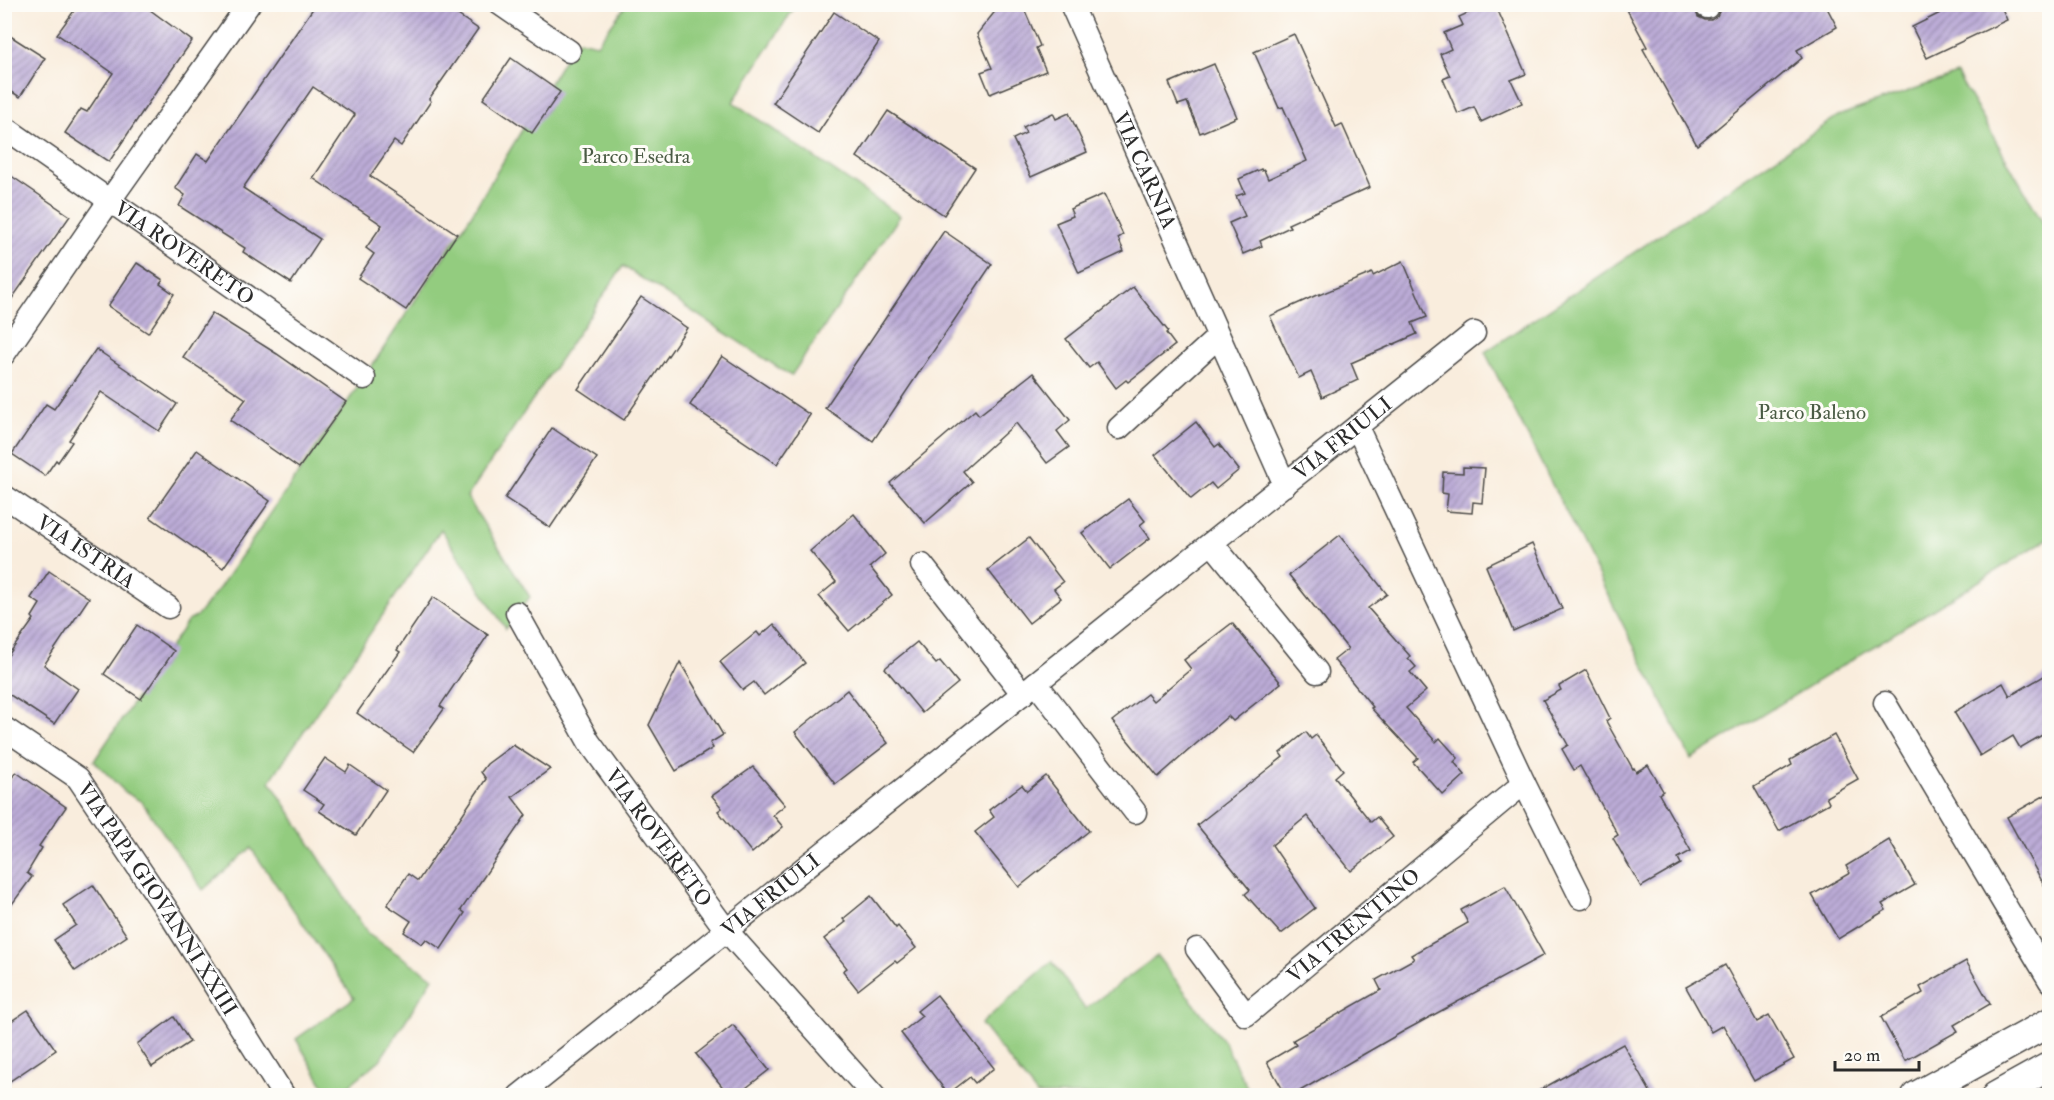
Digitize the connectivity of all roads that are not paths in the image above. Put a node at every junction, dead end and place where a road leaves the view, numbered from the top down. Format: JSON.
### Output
{"nodes":[{"id":1,"x":249,"y":4,"type":"edge"},
{"id":2,"x":500,"y":4,"type":"edge"},
{"id":3,"x":1071,"y":4,"type":"edge"},
{"id":4,"x":569,"y":51,"type":"dead end"},
{"id":5,"x":4,"y":127,"type":"edge"},
{"id":6,"x":110,"y":200,"type":"junction"},
{"id":7,"x":1474,"y":333,"type":"dead end"},
{"id":8,"x":1218,"y":337,"type":"junction"},
{"id":9,"x":4,"y":354,"type":"edge"},
{"id":10,"x":364,"y":378,"type":"dead end"},
{"id":11,"x":1357,"y":427,"type":"junction"},
{"id":12,"x":1119,"y":428,"type":"dead end"},
{"id":13,"x":1285,"y":485,"type":"junction"},
{"id":14,"x":4,"y":496,"type":"edge"},
{"id":15,"x":1212,"y":543,"type":"junction"},
{"id":16,"x":921,"y":565,"type":"dead end"},
{"id":17,"x":168,"y":607,"type":"dead end"},
{"id":18,"x":517,"y":613,"type":"dead end"},
{"id":19,"x":1317,"y":672,"type":"dead end"},
{"id":20,"x":1030,"y":688,"type":"junction"},
{"id":21,"x":1885,"y":703,"type":"dead end"},
{"id":22,"x":4,"y":728,"type":"edge"},
{"id":23,"x":1524,"y":783,"type":"junction"},
{"id":24,"x":1136,"y":812,"type":"dead end"},
{"id":25,"x":1581,"y":898,"type":"dead end"},
{"id":26,"x":726,"y":930,"type":"junction"},
{"id":27,"x":1197,"y":949,"type":"dead end"},
{"id":28,"x":2049,"y":981,"type":"edge"},
{"id":29,"x":2049,"y":1022,"type":"edge"},
{"id":30,"x":2049,"y":1066,"type":"edge"},
{"id":31,"x":284,"y":1095,"type":"edge"},
{"id":32,"x":519,"y":1095,"type":"edge"},
{"id":33,"x":874,"y":1095,"type":"edge"},
{"id":34,"x":1916,"y":1095,"type":"edge"},
{"id":35,"x":1996,"y":1095,"type":"edge"}],
"edges":[{"from":1,"to":6,"type":"street"},
{"from":2,"to":4,"type":"street"},
{"from":3,"to":8,"type":"street","name":"VIA CARNIA"},
{"from":5,"to":6,"type":"street","name":"VIA ROVERETO"},
{"from":6,"to":9,"type":"street"},
{"from":6,"to":10,"type":"street","name":"VIA ROVERETO"},
{"from":7,"to":11,"type":"street","name":"VIA FRIULI"},
{"from":8,"to":12,"type":"street"},
{"from":8,"to":13,"type":"street","name":"VIA CARNIA"},
{"from":11,"to":13,"type":"street","name":"VIA FRIULI"},
{"from":11,"to":23,"type":"street"},
{"from":13,"to":15,"type":"street","name":"VIA FRIULI"},
{"from":14,"to":17,"type":"street","name":"VIA ISTRIA"},
{"from":15,"to":19,"type":"street"},
{"from":15,"to":20,"type":"street","name":"VIA FRIULI"},
{"from":16,"to":20,"type":"street"},
{"from":18,"to":26,"type":"street","name":"VIA ROVERETO"},
{"from":20,"to":24,"type":"street"},
{"from":20,"to":26,"type":"street","name":"VIA FRIULI"},
{"from":21,"to":28,"type":"street"},
{"from":22,"to":31,"type":"street","name":"VIA PAPA GIOVANNI XXIII"},
{"from":23,"to":25,"type":"street"},
{"from":23,"to":27,"type":"street","name":"VIA TRENTINO"},
{"from":26,"to":32,"type":"street","name":"VIA FRIULI"},
{"from":26,"to":33,"type":"street","name":"VIA ROVERETO"},
{"from":29,"to":34,"type":"street"},
{"from":30,"to":35,"type":"street"}]}
